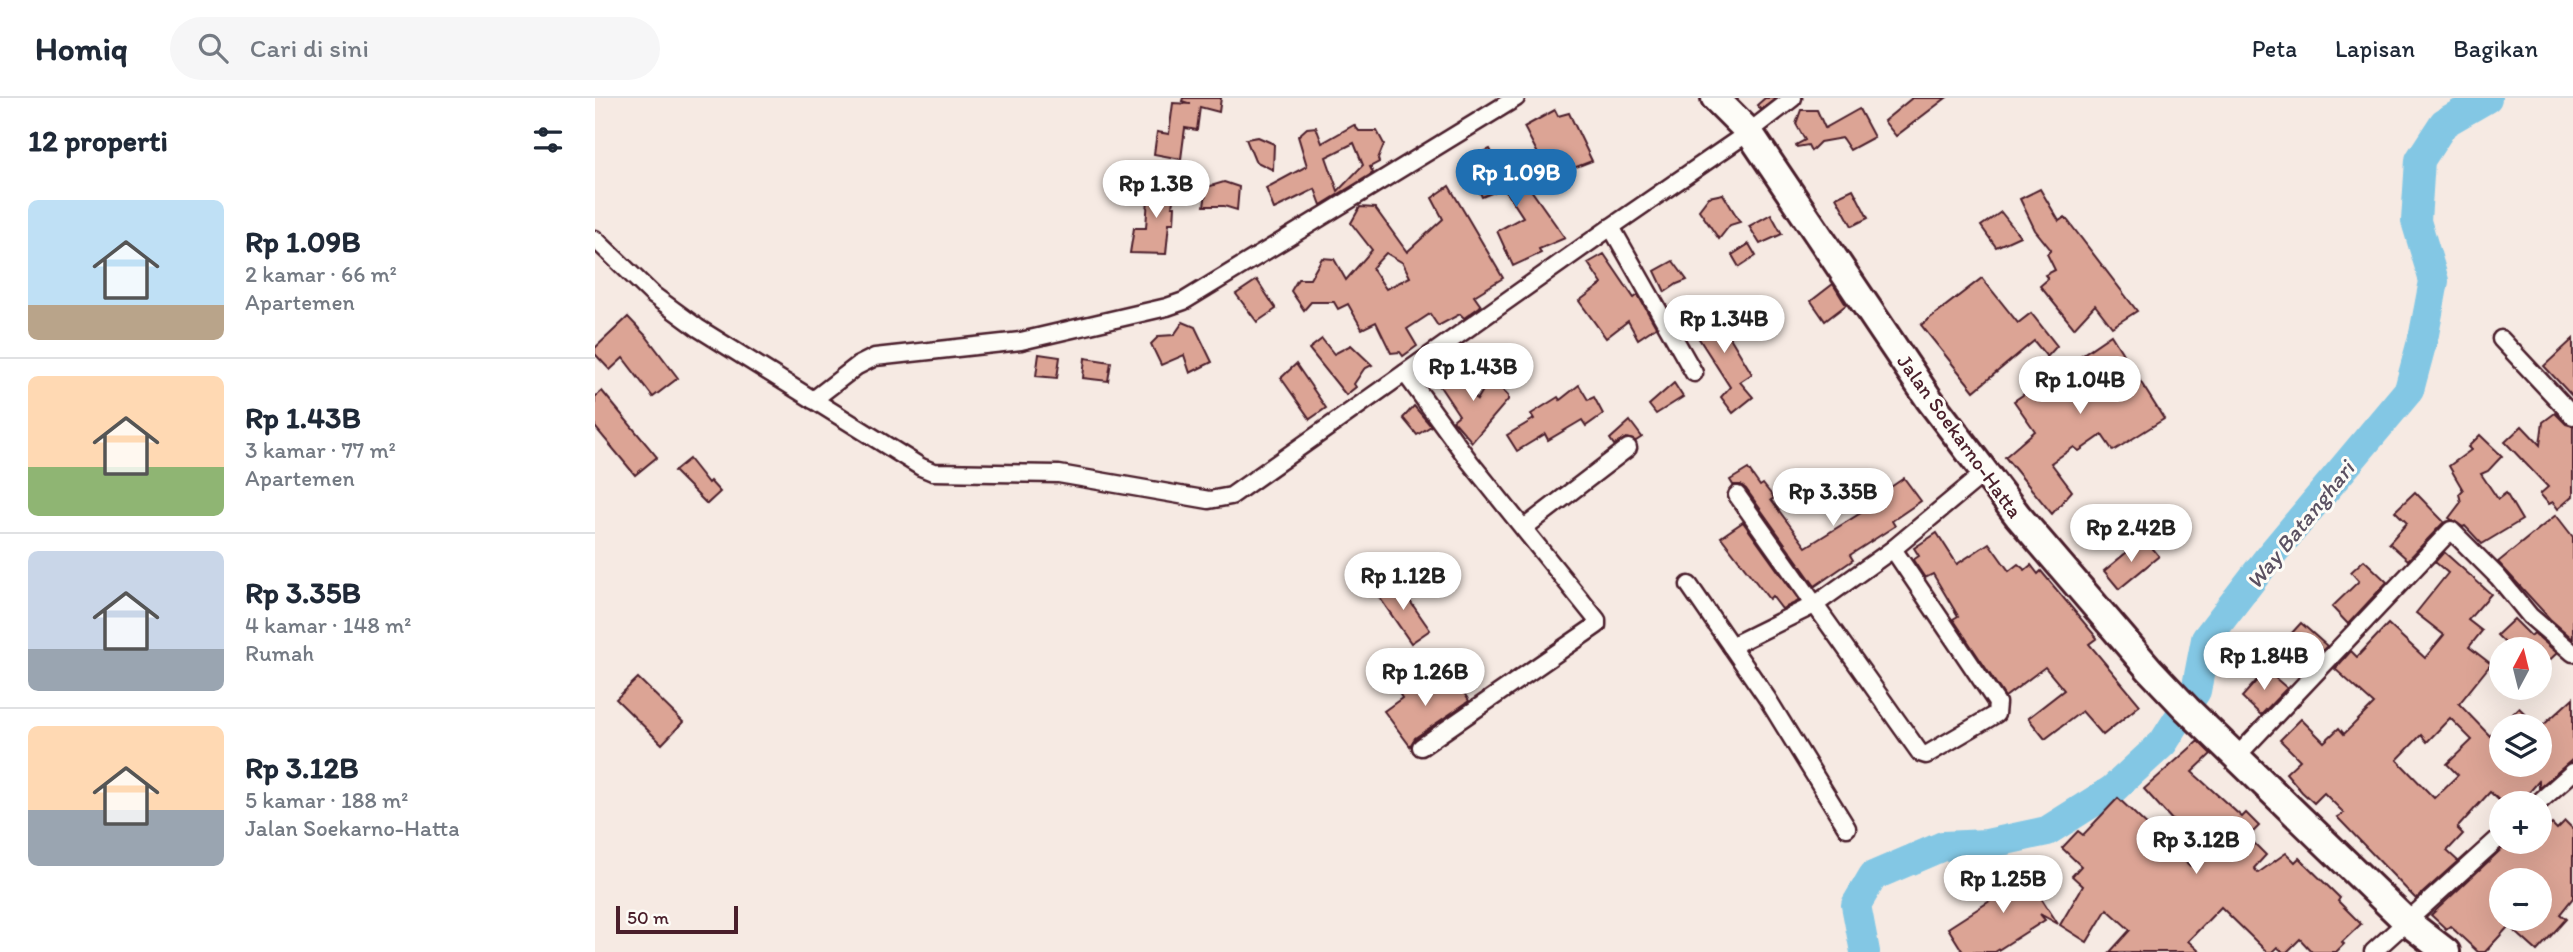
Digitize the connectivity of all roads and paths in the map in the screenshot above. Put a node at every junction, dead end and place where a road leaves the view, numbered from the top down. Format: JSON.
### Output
{"nodes":[{"id":1,"x":1516,"y":98,"type":"edge"},
{"id":2,"x":1715,"y":98,"type":"edge"},
{"id":3,"x":1793,"y":98,"type":"edge"},
{"id":4,"x":1749,"y":132,"type":"junction"},
{"id":5,"x":1611,"y":227,"type":"junction"},
{"id":6,"x":595,"y":239,"type":"edge"},
{"id":7,"x":2501,"y":339,"type":"dead end"},
{"id":8,"x":1405,"y":373,"type":"junction"},
{"id":9,"x":1694,"y":373,"type":"dead end"},
{"id":10,"x":813,"y":400,"type":"junction"},
{"id":11,"x":2573,"y":416,"type":"edge"},
{"id":12,"x":1628,"y":449,"type":"dead end"},
{"id":13,"x":1983,"y":474,"type":"junction"},
{"id":14,"x":1737,"y":495,"type":"dead end"},
{"id":15,"x":1524,"y":527,"type":"junction"},
{"id":16,"x":1892,"y":549,"type":"junction"},
{"id":17,"x":1689,"y":585,"type":"dead end"},
{"id":18,"x":1816,"y":604,"type":"junction"},
{"id":19,"x":1731,"y":646,"type":"junction"},
{"id":20,"x":2573,"y":653,"type":"edge"},
{"id":21,"x":1421,"y":747,"type":"dead end"},
{"id":22,"x":2237,"y":755,"type":"junction"},
{"id":23,"x":2573,"y":772,"type":"edge"},
{"id":24,"x":2551,"y":791,"type":"edge"},
{"id":25,"x":1847,"y":828,"type":"dead end"},
{"id":26,"x":2489,"y":847,"type":"edge"},
{"id":27,"x":2406,"y":921,"type":"junction"},
{"id":28,"x":2373,"y":952,"type":"edge"},
{"id":29,"x":2446,"y":952,"type":"edge"}],
"edges":[{"from":1,"to":10,"type":"street"},
{"from":2,"to":4,"type":"main road","name":"Jalan Soekarno-Hatta"},
{"from":3,"to":4,"type":"street"},
{"from":4,"to":5,"type":"street"},
{"from":4,"to":13,"type":"main road","name":"Jalan Soekarno-Hatta"},
{"from":5,"to":8,"type":"street"},
{"from":5,"to":9,"type":"street"},
{"from":6,"to":10,"type":"street"},
{"from":7,"to":11,"type":"street"},
{"from":8,"to":10,"type":"street"},
{"from":8,"to":15,"type":"street"},
{"from":12,"to":15,"type":"street"},
{"from":13,"to":16,"type":"street"},
{"from":13,"to":22,"type":"main road","name":"Jalan Soekarno-Hatta"},
{"from":14,"to":18,"type":"street"},
{"from":15,"to":21,"type":"street"},
{"from":16,"to":18,"type":"street"},
{"from":16,"to":18,"type":"street"},
{"from":17,"to":19,"type":"street"},
{"from":18,"to":19,"type":"street"},
{"from":19,"to":25,"type":"street"},
{"from":20,"to":22,"type":"street"},
{"from":22,"to":27,"type":"main road","name":"Jalan Soekarno-Hatta"},
{"from":23,"to":24,"type":"street"},
{"from":26,"to":27,"type":"street"},
{"from":27,"to":28,"type":"street"},
{"from":27,"to":29,"type":"main road","name":"Jalan Soekarno-Hatta"}]}
